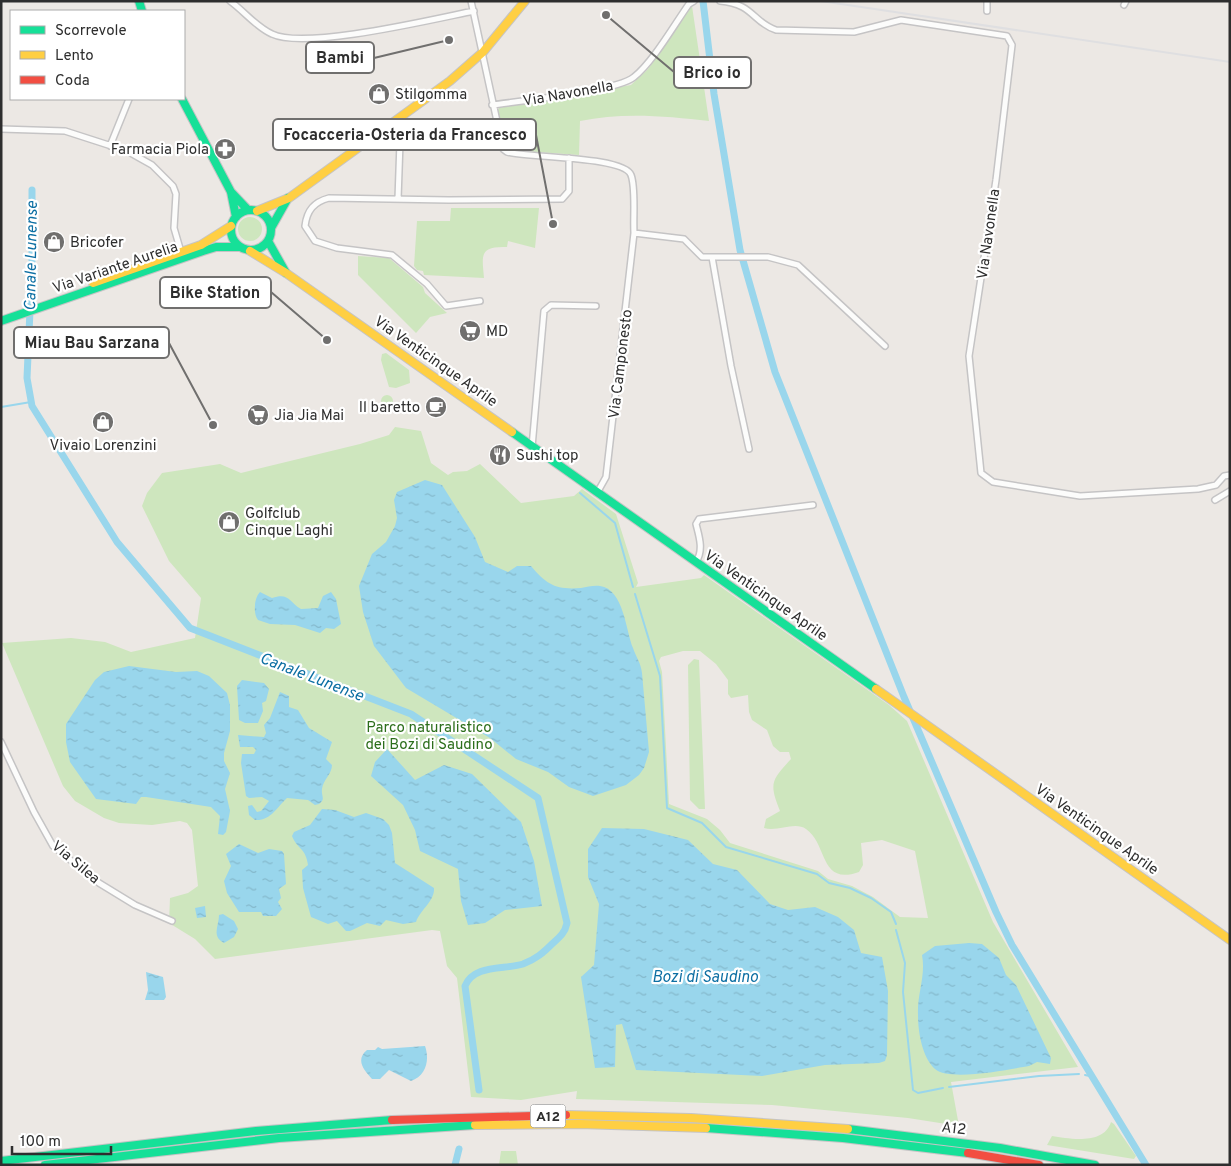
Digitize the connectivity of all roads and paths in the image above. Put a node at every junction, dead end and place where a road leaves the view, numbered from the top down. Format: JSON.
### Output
{"nodes":[{"id":1,"x":230,"y":1,"type":"edge"},
{"id":2,"x":471,"y":1,"type":"edge"},
{"id":3,"x":525,"y":1,"type":"edge"},
{"id":4,"x":694,"y":1,"type":"edge"},
{"id":5,"x":720,"y":1,"type":"edge"},
{"id":6,"x":987,"y":1,"type":"edge"},
{"id":7,"x":474,"y":10,"type":"junction"},
{"id":8,"x":986,"y":11,"type":"dead end"},
{"id":9,"x":483,"y":52,"type":"junction"},
{"id":10,"x":129,"y":100,"type":"edge"},
{"id":11,"x":183,"y":100,"type":"edge"},
{"id":12,"x":492,"y":105,"type":"junction"},
{"id":13,"x":395,"y":121,"type":"junction"},
{"id":14,"x":1,"y":129,"type":"edge"},
{"id":15,"x":110,"y":146,"type":"junction"},
{"id":16,"x":569,"y":158,"type":"junction"},
{"id":17,"x":231,"y":192,"type":"junction"},
{"id":18,"x":289,"y":198,"type":"junction"},
{"id":19,"x":398,"y":200,"type":"junction"},
{"id":20,"x":248,"y":210,"type":"junction"},
{"id":21,"x":257,"y":211,"type":"junction"},
{"id":22,"x":236,"y":217,"type":"junction"},
{"id":23,"x":231,"y":226,"type":"junction"},
{"id":24,"x":271,"y":228,"type":"junction"},
{"id":25,"x":634,"y":233,"type":"junction"},
{"id":26,"x":268,"y":241,"type":"junction"},
{"id":27,"x":240,"y":248,"type":"junction"},
{"id":28,"x":250,"y":250,"type":"junction"},
{"id":29,"x":181,"y":252,"type":"junction"},
{"id":30,"x":712,"y":258,"type":"junction"},
{"id":31,"x":286,"y":272,"type":"junction"},
{"id":32,"x":480,"y":301,"type":"dead end"},
{"id":33,"x":596,"y":306,"type":"dead end"},
{"id":34,"x":21,"y":312,"type":"junction"},
{"id":35,"x":1,"y":316,"type":"edge"},
{"id":36,"x":1,"y":321,"type":"edge"},
{"id":37,"x":885,"y":346,"type":"dead end"},
{"id":38,"x":532,"y":447,"type":"junction"},
{"id":39,"x":749,"y":449,"type":"dead end"},
{"id":40,"x":1228,"y":475,"type":"edge"},
{"id":41,"x":1230,"y":491,"type":"edge"},
{"id":42,"x":597,"y":492,"type":"junction"},
{"id":43,"x":1216,"y":500,"type":"dead end"},
{"id":44,"x":813,"y":505,"type":"dead end"},
{"id":45,"x":696,"y":562,"type":"junction"},
{"id":46,"x":1,"y":742,"type":"edge"},
{"id":47,"x":172,"y":922,"type":"dead end"},
{"id":48,"x":1230,"y":940,"type":"edge"},
{"id":49,"x":1,"y":1161,"type":"edge"},
{"id":50,"x":44,"y":1165,"type":"edge"},
{"id":51,"x":1039,"y":1165,"type":"edge"},
{"id":52,"x":1095,"y":1165,"type":"edge"}],
"edges":[{"from":1,"to":7,"type":"street"},
{"from":2,"to":7,"type":"street","name":"Via Camponesto"},
{"from":3,"to":9,"type":"main road"},
{"from":4,"to":12,"type":"street","name":"Via Navonella"},
{"from":5,"to":40,"type":"street","name":"Via Navonella"},
{"from":6,"to":8,"type":"street"},
{"from":7,"to":9,"type":"street","name":"Via Camponesto"},
{"from":9,"to":12,"type":"street","name":"Via Camponesto"},
{"from":9,"to":13,"type":"main road"},
{"from":10,"to":15,"type":"street"},
{"from":11,"to":17,"type":"main road"},
{"from":12,"to":16,"type":"street","name":"Via Camponesto"},
{"from":13,"to":18,"type":"main road"},
{"from":13,"to":19,"type":"street"},
{"from":14,"to":15,"type":"street"},
{"from":15,"to":29,"type":"street"},
{"from":16,"to":19,"type":"street"},
{"from":16,"to":25,"type":"street","name":"Via Camponesto"},
{"from":17,"to":20,"type":"main road"},
{"from":17,"to":22,"type":"main road"},
{"from":18,"to":21,"type":"main road"},
{"from":18,"to":24,"type":"main road"},
{"from":19,"to":32,"type":"street"},
{"from":20,"to":21,"type":"main road"},
{"from":20,"to":22,"type":"main road"},
{"from":21,"to":24,"type":"main road"},
{"from":22,"to":23,"type":"main road"},
{"from":23,"to":27,"type":"main road"},
{"from":23,"to":29,"type":"main road","name":"Via Variante Aurelia"},
{"from":24,"to":26,"type":"main road"},
{"from":25,"to":30,"type":"street"},
{"from":25,"to":42,"type":"street","name":"Via Camponesto"},
{"from":26,"to":28,"type":"main road"},
{"from":26,"to":31,"type":"main road","name":"Via Venticinque Aprile"},
{"from":27,"to":28,"type":"main road"},
{"from":27,"to":34,"type":"main road","name":"Via Variante Aurelia"},
{"from":28,"to":31,"type":"main road","name":"Via Venticinque Aprile"},
{"from":29,"to":34,"type":"main road","name":"Via Variante Aurelia"},
{"from":30,"to":37,"type":"street"},
{"from":30,"to":39,"type":"street"},
{"from":31,"to":38,"type":"main road","name":"Via Venticinque Aprile"},
{"from":33,"to":38,"type":"street"},
{"from":34,"to":35,"type":"main road","name":"Via Variante Aurelia"},
{"from":34,"to":36,"type":"main road","name":"Via Variante Aurelia"},
{"from":38,"to":42,"type":"main road","name":"Via Venticinque Aprile"},
{"from":41,"to":43,"type":"street"},
{"from":42,"to":45,"type":"main road","name":"Via Venticinque Aprile"},
{"from":44,"to":45,"type":"street"},
{"from":45,"to":48,"type":"main road","name":"Via Venticinque Aprile"},
{"from":46,"to":47,"type":"street","name":"Via Silea"},
{"from":49,"to":52,"type":"main road","name":"A12","number":"A12"},
{"from":50,"to":51,"type":"main road","name":"A12","number":"A12"}]}
